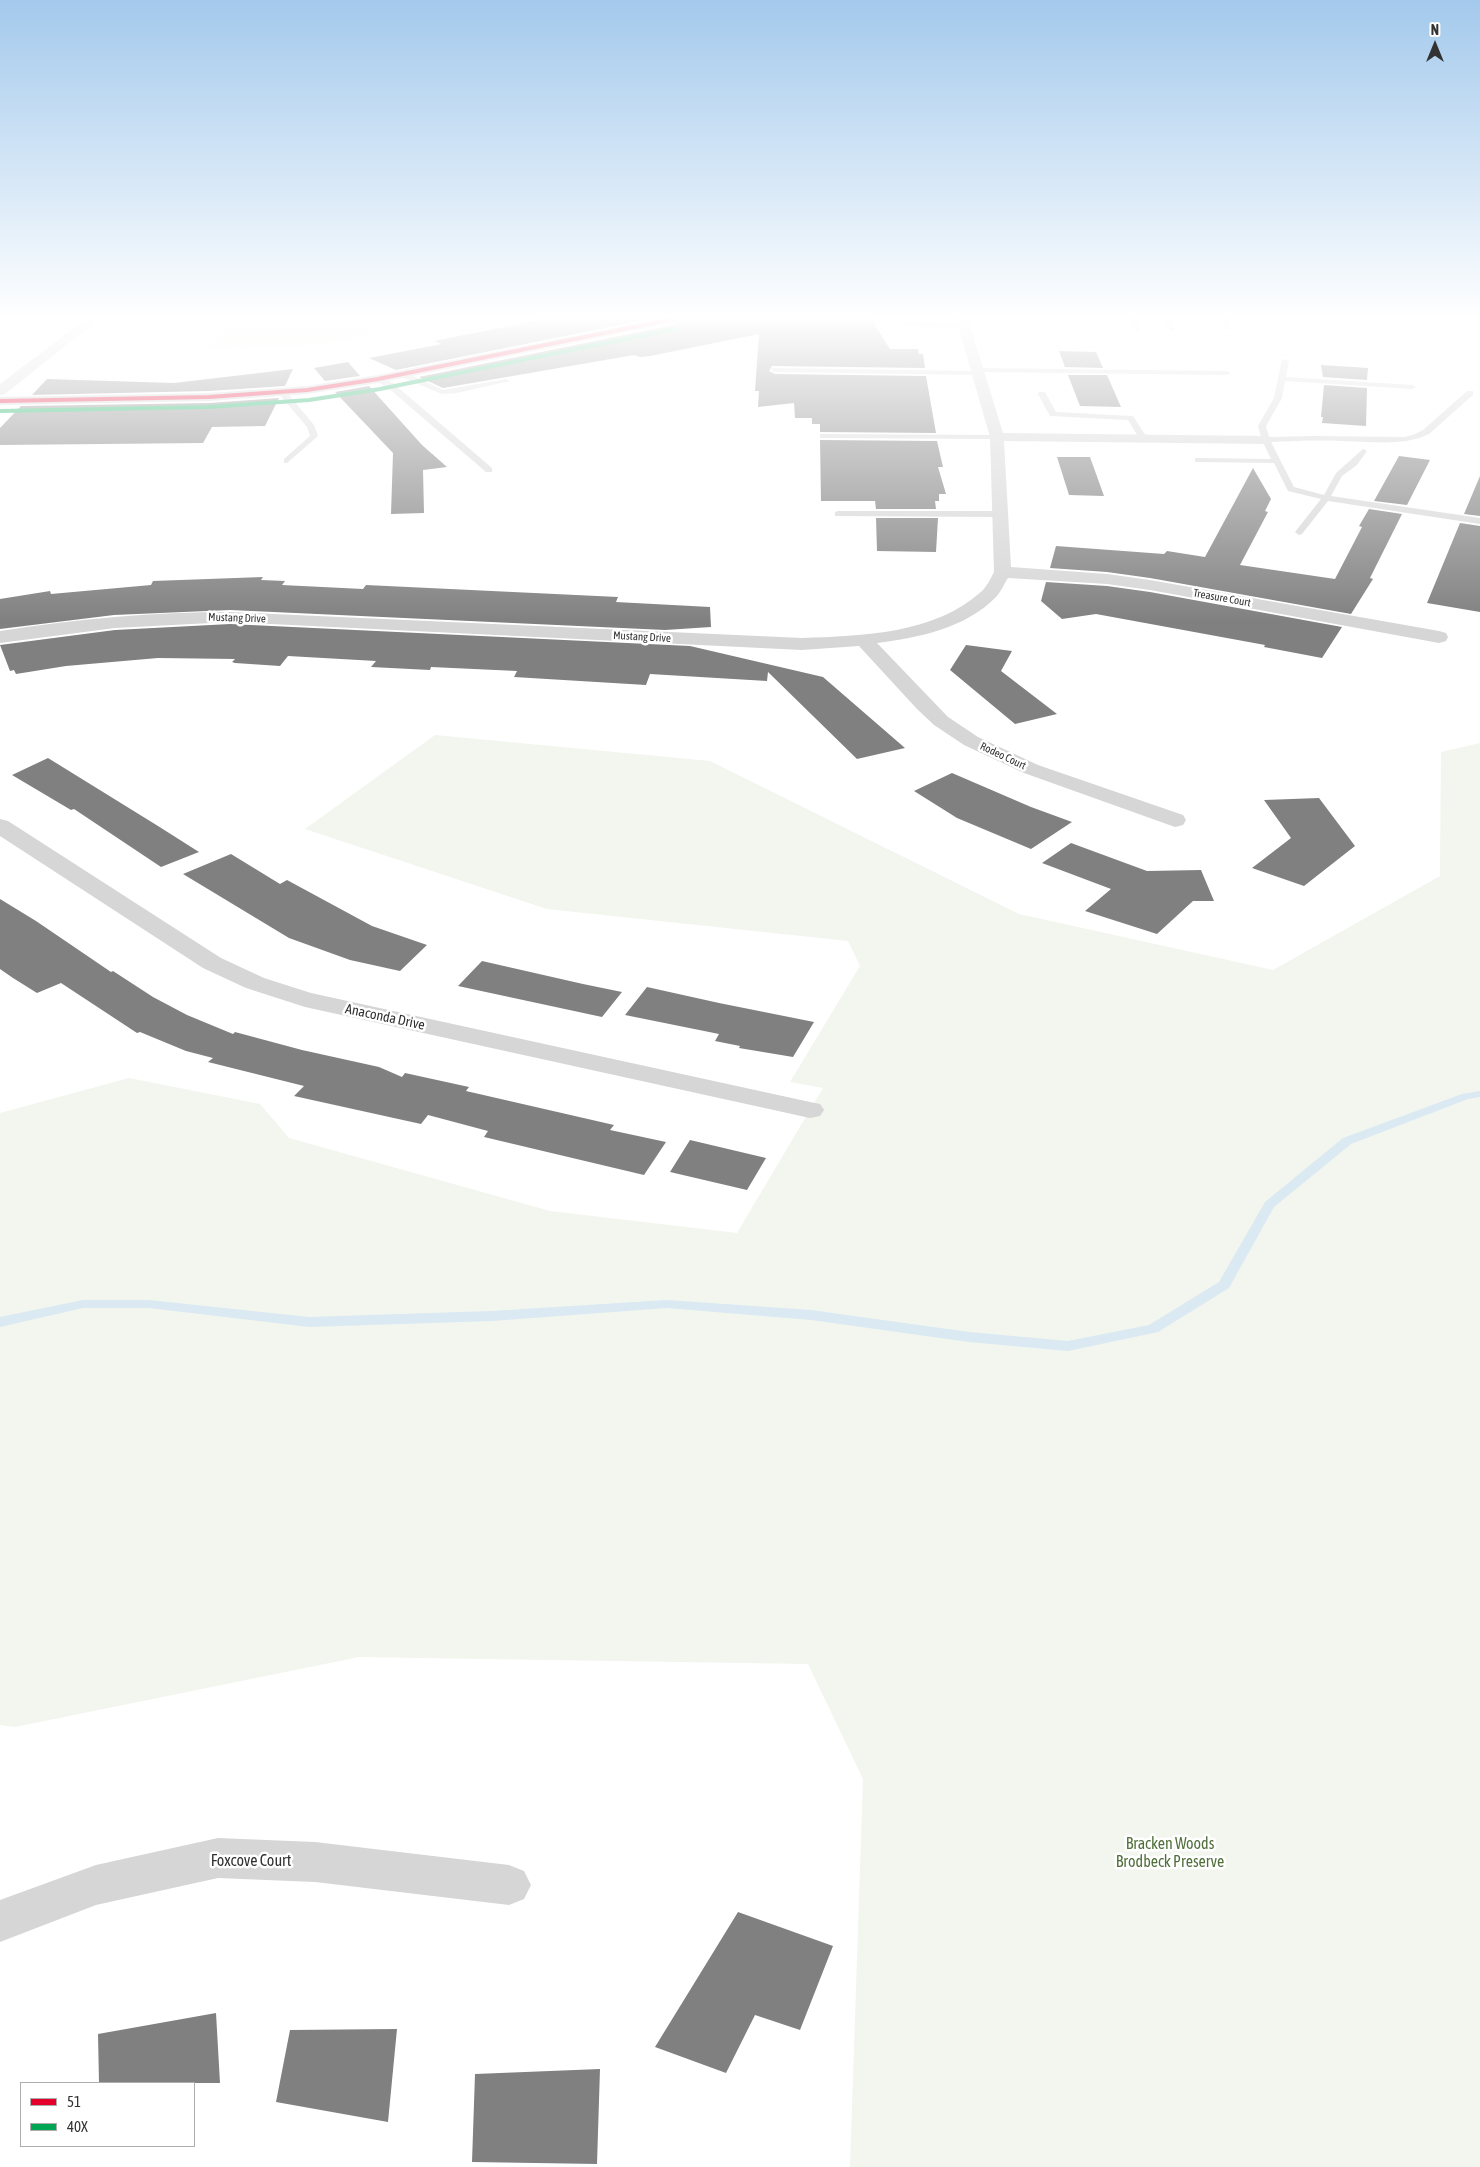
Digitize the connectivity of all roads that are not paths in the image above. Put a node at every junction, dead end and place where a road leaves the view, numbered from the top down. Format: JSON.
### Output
{"nodes":[{"id":1,"x":305,"y":420,"type":"edge"},
{"id":2,"x":431,"y":420,"type":"edge"},
{"id":3,"x":992,"y":420,"type":"edge"},
{"id":4,"x":1131,"y":420,"type":"edge"},
{"id":5,"x":1265,"y":420,"type":"edge"},
{"id":6,"x":1439,"y":420,"type":"edge"},
{"id":7,"x":823,"y":436,"type":"dead end"},
{"id":8,"x":997,"y":437,"type":"junction"},
{"id":9,"x":1144,"y":439,"type":"junction"},
{"id":10,"x":1266,"y":440,"type":"junction"},
{"id":11,"x":1363,"y":451,"type":"dead end"},
{"id":12,"x":1198,"y":460,"type":"dead end"},
{"id":13,"x":287,"y":461,"type":"dead end"},
{"id":14,"x":1276,"y":461,"type":"junction"},
{"id":15,"x":489,"y":470,"type":"dead end"},
{"id":16,"x":1326,"y":498,"type":"junction"},
{"id":17,"x":838,"y":514,"type":"dead end"},
{"id":18,"x":1001,"y":514,"type":"junction"},
{"id":19,"x":1480,"y":521,"type":"edge"},
{"id":20,"x":1299,"y":532,"type":"dead end"},
{"id":21,"x":1003,"y":572,"type":"junction"},
{"id":22,"x":0,"y":637,"type":"edge"},
{"id":23,"x":1439,"y":637,"type":"dead end"},
{"id":24,"x":864,"y":640,"type":"junction"},
{"id":25,"x":1175,"y":820,"type":"dead end"},
{"id":26,"x":0,"y":826,"type":"edge"},
{"id":27,"x":810,"y":1110,"type":"dead end"},
{"id":28,"x":509,"y":1885,"type":"dead end"},
{"id":29,"x":0,"y":1921,"type":"edge"}],
"edges":[{"from":1,"to":13,"type":"lane"},
{"from":2,"to":15,"type":"lane"},
{"from":3,"to":8,"type":"street"},
{"from":4,"to":9,"type":"lane"},
{"from":5,"to":10,"type":"lane"},
{"from":6,"to":10,"type":"lane"},
{"from":7,"to":8,"type":"lane"},
{"from":8,"to":9,"type":"street"},
{"from":8,"to":18,"type":"street"},
{"from":9,"to":10,"type":"street"},
{"from":10,"to":14,"type":"lane"},
{"from":11,"to":16,"type":"lane"},
{"from":12,"to":14,"type":"lane"},
{"from":14,"to":16,"type":"lane"},
{"from":16,"to":19,"type":"lane"},
{"from":16,"to":20,"type":"lane"},
{"from":17,"to":18,"type":"lane"},
{"from":18,"to":21,"type":"street"},
{"from":21,"to":23,"type":"street","name":"Treasure Court"},
{"from":21,"to":24,"type":"street","name":"Mustang Drive"},
{"from":22,"to":24,"type":"street","name":"Mustang Drive"},
{"from":24,"to":25,"type":"street","name":"Rodeo Court"},
{"from":26,"to":27,"type":"street","name":"Anaconda Drive"},
{"from":28,"to":29,"type":"street","name":"Foxcove Court"}]}
